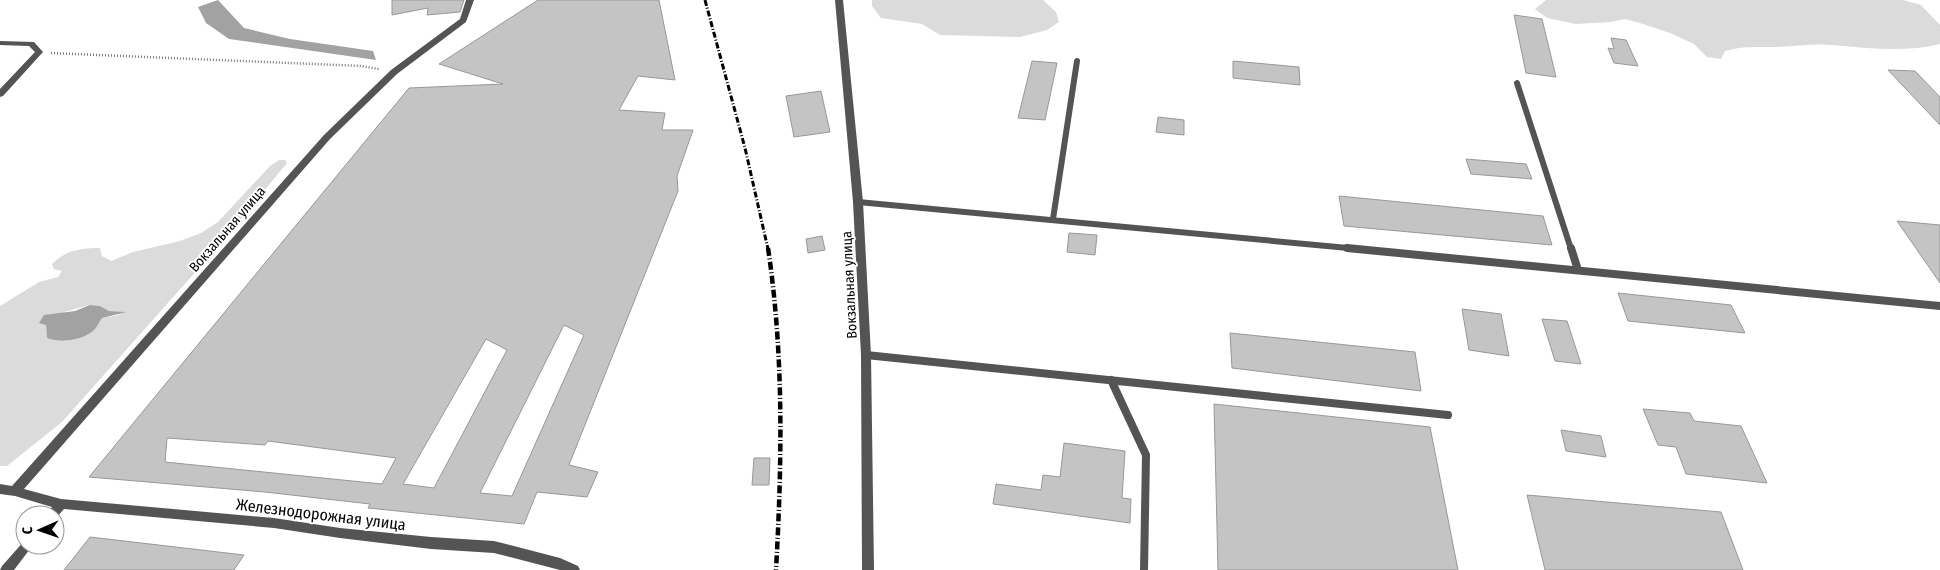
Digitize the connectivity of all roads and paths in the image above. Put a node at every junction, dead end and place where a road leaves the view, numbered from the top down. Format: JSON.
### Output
{"nodes":[{"id":1,"x":470,"y":0,"type":"edge"},
{"id":2,"x":840,"y":0,"type":"edge"},
{"id":3,"x":0,"y":43,"type":"edge"},
{"id":4,"x":39,"y":52,"type":"junction"},
{"id":5,"x":1077,"y":61,"type":"dead end"},
{"id":6,"x":394,"y":72,"type":"junction"},
{"id":7,"x":1518,"y":83,"type":"dead end"},
{"id":8,"x":0,"y":94,"type":"edge"},
{"id":9,"x":858,"y":202,"type":"junction"},
{"id":10,"x":1054,"y":219,"type":"junction"},
{"id":11,"x":1578,"y":270,"type":"junction"},
{"id":12,"x":1940,"y":306,"type":"edge"},
{"id":13,"x":866,"y":355,"type":"junction"},
{"id":14,"x":1111,"y":380,"type":"junction"},
{"id":15,"x":1448,"y":415,"type":"dead end"},
{"id":16,"x":0,"y":489,"type":"edge"},
{"id":17,"x":15,"y":491,"type":"junction"},
{"id":18,"x":61,"y":504,"type":"joint"},
{"id":19,"x":19,"y":555,"type":"edge"},
{"id":20,"x":6,"y":570,"type":"edge"},
{"id":21,"x":574,"y":570,"type":"edge"},
{"id":22,"x":868,"y":570,"type":"edge"},
{"id":23,"x":1144,"y":570,"type":"edge"}],
"edges":[{"from":1,"to":6,"type":"street","name":"Вокзальная улица"},
{"from":2,"to":9,"type":"street","name":"Вокзальная улица"},
{"from":3,"to":4,"type":"street"},
{"from":4,"to":6,"type":"path"},
{"from":4,"to":8,"type":"street"},
{"from":5,"to":10,"type":"lane"},
{"from":6,"to":17,"type":"street","name":"Вокзальная улица"},
{"from":7,"to":11,"type":"lane"},
{"from":9,"to":10,"type":"lane"},
{"from":9,"to":13,"type":"street","name":"Вокзальная улица"},
{"from":10,"to":11,"type":"lane"},
{"from":11,"to":12,"type":"lane"},
{"from":13,"to":14,"type":"lane"},
{"from":13,"to":22,"type":"street","name":"Вокзальная улица"},
{"from":14,"to":15,"type":"lane"},
{"from":14,"to":23,"type":"lane"},
{"from":16,"to":17,"type":"street","name":"Железнодорожная улица"},
{"from":17,"to":18,"type":"street","name":"Железнодорожная улица"},
{"from":18,"to":21,"type":"street","name":"Железнодорожная улица"},
{"from":19,"to":20,"type":"street"}]}
